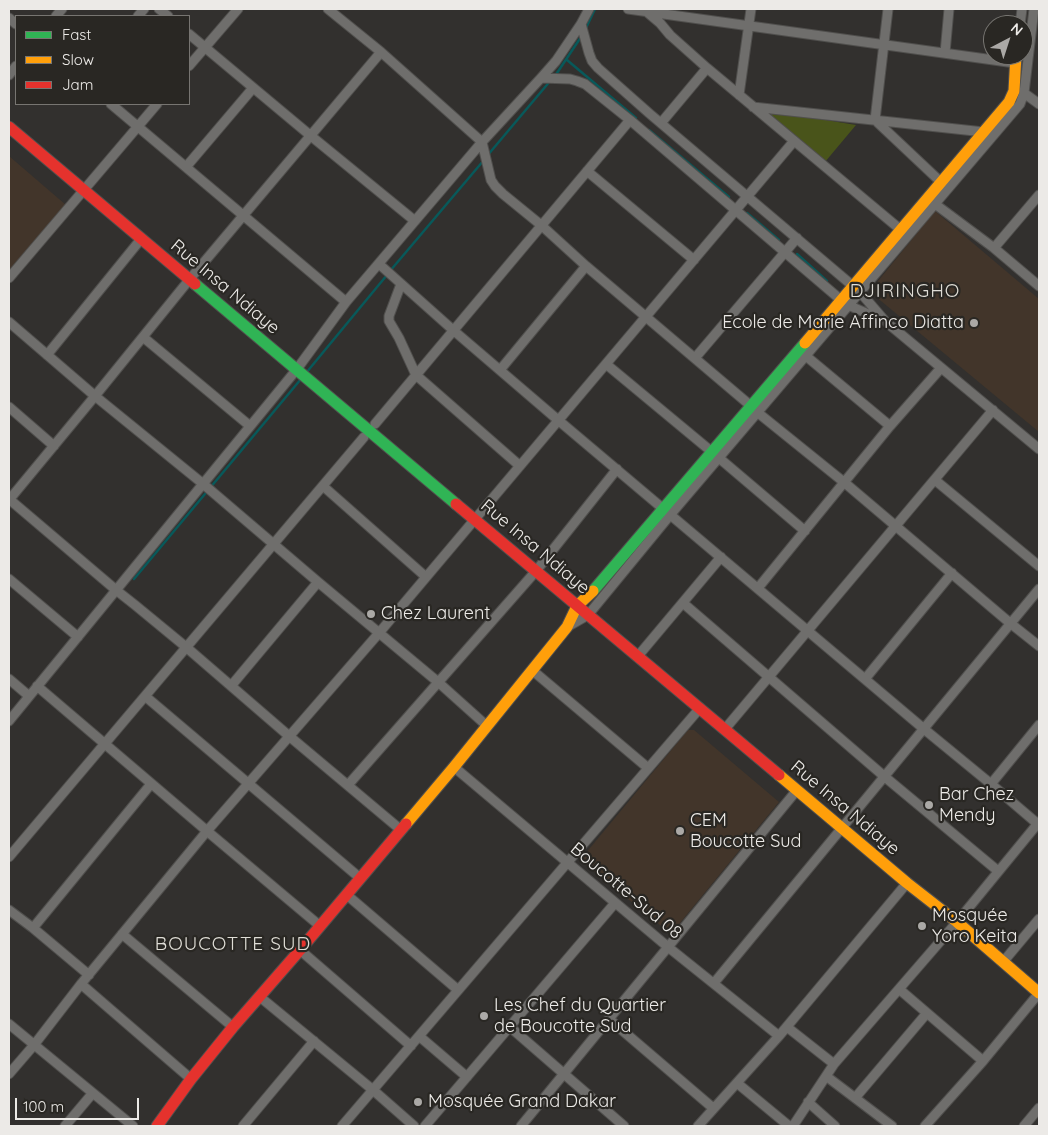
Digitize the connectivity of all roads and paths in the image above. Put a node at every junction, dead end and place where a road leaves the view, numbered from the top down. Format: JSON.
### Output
{"nodes":[{"id":1,"x":238,"y":9,"type":"edge"},
{"id":2,"x":328,"y":9,"type":"edge"},
{"id":3,"x":589,"y":9,"type":"edge"},
{"id":4,"x":628,"y":9,"type":"edge"},
{"id":5,"x":751,"y":9,"type":"edge"},
{"id":6,"x":888,"y":9,"type":"edge"},
{"id":7,"x":949,"y":9,"type":"edge"},
{"id":8,"x":1034,"y":9,"type":"edge"},
{"id":9,"x":646,"y":11,"type":"junction"},
{"id":10,"x":684,"y":13,"type":"edge"},
{"id":11,"x":581,"y":24,"type":"junction"},
{"id":12,"x":748,"y":26,"type":"junction"},
{"id":13,"x":190,"y":35,"type":"edge"},
{"id":14,"x":884,"y":45,"type":"junction"},
{"id":15,"x":205,"y":47,"type":"junction"},
{"id":16,"x":381,"y":52,"type":"junction"},
{"id":17,"x":945,"y":53,"type":"junction"},
{"id":18,"x":983,"y":56,"type":"edge"},
{"id":19,"x":190,"y":65,"type":"edge"},
{"id":20,"x":1015,"y":65,"type":"edge"},
{"id":21,"x":707,"y":68,"type":"junction"},
{"id":22,"x":541,"y":78,"type":"junction"},
{"id":23,"x":253,"y":88,"type":"junction"},
{"id":24,"x":1024,"y":93,"type":"junction"},
{"id":25,"x":739,"y":95,"type":"junction"},
{"id":26,"x":1039,"y":104,"type":"edge"},
{"id":27,"x":112,"y":105,"type":"edge"},
{"id":28,"x":156,"y":105,"type":"edge"},
{"id":29,"x":752,"y":107,"type":"junction"},
{"id":30,"x":650,"y":114,"type":"junction"},
{"id":31,"x":630,"y":120,"type":"junction"},
{"id":32,"x":875,"y":120,"type":"junction"},
{"id":33,"x":661,"y":124,"type":"junction"},
{"id":34,"x":138,"y":126,"type":"junction"},
{"id":35,"x":9,"y":127,"type":"edge"},
{"id":36,"x":638,"y":127,"type":"junction"},
{"id":37,"x":984,"y":132,"type":"junction"},
{"id":38,"x":311,"y":136,"type":"junction"},
{"id":39,"x":794,"y":141,"type":"junction"},
{"id":40,"x":482,"y":142,"type":"junction"},
{"id":41,"x":186,"y":167,"type":"junction"},
{"id":42,"x":587,"y":171,"type":"junction"},
{"id":43,"x":944,"y":186,"type":"junction"},
{"id":44,"x":83,"y":190,"type":"junction"},
{"id":45,"x":747,"y":196,"type":"junction"},
{"id":46,"x":1038,"y":197,"type":"edge"},
{"id":47,"x":935,"y":204,"type":"junction"},
{"id":48,"x":736,"y":210,"type":"junction"},
{"id":49,"x":244,"y":215,"type":"junction"},
{"id":50,"x":415,"y":221,"type":"junction"},
{"id":51,"x":541,"y":225,"type":"junction"},
{"id":52,"x":901,"y":230,"type":"junction"},
{"id":53,"x":796,"y":238,"type":"junction"},
{"id":54,"x":142,"y":239,"type":"junction"},
{"id":55,"x":994,"y":248,"type":"junction"},
{"id":56,"x":785,"y":252,"type":"junction"},
{"id":57,"x":694,"y":260,"type":"junction"},
{"id":58,"x":379,"y":264,"type":"junction"},
{"id":59,"x":586,"y":266,"type":"junction"},
{"id":60,"x":9,"y":278,"type":"edge"},
{"id":61,"x":189,"y":280,"type":"junction"},
{"id":62,"x":401,"y":284,"type":"junction"},
{"id":63,"x":1039,"y":286,"type":"edge"},
{"id":64,"x":856,"y":289,"type":"junction"},
{"id":65,"x":346,"y":302,"type":"junction"},
{"id":66,"x":845,"y":302,"type":"junction"},
{"id":67,"x":645,"y":317,"type":"junction"},
{"id":68,"x":9,"y":322,"type":"edge"},
{"id":69,"x":885,"y":322,"type":"junction"},
{"id":70,"x":453,"y":330,"type":"junction"},
{"id":71,"x":143,"y":337,"type":"junction"},
{"id":72,"x":47,"y":355,"type":"junction"},
{"id":73,"x":806,"y":356,"type":"junction"},
{"id":74,"x":696,"y":358,"type":"junction"},
{"id":75,"x":606,"y":364,"type":"junction"},
{"id":76,"x":941,"y":368,"type":"junction"},
{"id":77,"x":297,"y":369,"type":"junction"},
{"id":78,"x":500,"y":370,"type":"junction"},
{"id":79,"x":416,"y":375,"type":"junction"},
{"id":80,"x":95,"y":396,"type":"junction"},
{"id":81,"x":9,"y":407,"type":"edge"},
{"id":82,"x":754,"y":409,"type":"junction"},
{"id":83,"x":993,"y":410,"type":"junction"},
{"id":84,"x":558,"y":420,"type":"junction"},
{"id":85,"x":375,"y":424,"type":"dead end"},
{"id":86,"x":250,"y":426,"type":"junction"},
{"id":87,"x":890,"y":426,"type":"junction"},
{"id":88,"x":364,"y":437,"type":"dead end"},
{"id":89,"x":54,"y":446,"type":"junction"},
{"id":90,"x":1039,"y":449,"type":"edge"},
{"id":91,"x":715,"y":455,"type":"junction"},
{"id":92,"x":520,"y":466,"type":"junction"},
{"id":93,"x":617,"y":469,"type":"junction"},
{"id":94,"x":935,"y":480,"type":"junction"},
{"id":95,"x":202,"y":483,"type":"junction"},
{"id":96,"x":845,"y":483,"type":"junction"},
{"id":97,"x":323,"y":486,"type":"junction"},
{"id":98,"x":9,"y":499,"type":"edge"},
{"id":99,"x":667,"y":512,"type":"junction"},
{"id":100,"x":475,"y":519,"type":"junction"},
{"id":101,"x":897,"y":526,"type":"junction"},
{"id":102,"x":805,"y":531,"type":"junction"},
{"id":103,"x":274,"y":544,"type":"junction"},
{"id":104,"x":721,"y":557,"type":"junction"},
{"id":105,"x":1039,"y":566,"type":"edge"},
{"id":106,"x":536,"y":571,"type":"junction"},
{"id":107,"x":952,"y":573,"type":"junction"},
{"id":108,"x":426,"y":577,"type":"junction"},
{"id":109,"x":9,"y":579,"type":"edge"},
{"id":110,"x":318,"y":582,"type":"junction"},
{"id":111,"x":758,"y":588,"type":"junction"},
{"id":112,"x":1039,"y":589,"type":"edge"},
{"id":113,"x":116,"y":590,"type":"junction"},
{"id":114,"x":683,"y":603,"type":"junction"},
{"id":115,"x":577,"y":606,"type":"junction"},
{"id":116,"x":588,"y":615,"type":"junction"},
{"id":117,"x":1010,"y":623,"type":"junction"},
{"id":118,"x":567,"y":627,"type":"junction"},
{"id":119,"x":808,"y":630,"type":"junction"},
{"id":120,"x":379,"y":633,"type":"junction"},
{"id":121,"x":78,"y":637,"type":"junction"},
{"id":122,"x":1039,"y":646,"type":"edge"},
{"id":123,"x":186,"y":647,"type":"junction"},
{"id":124,"x":638,"y":656,"type":"junction"},
{"id":125,"x":532,"y":670,"type":"junction"},
{"id":126,"x":769,"y":676,"type":"junction"},
{"id":127,"x":9,"y":679,"type":"edge"},
{"id":128,"x":865,"y":679,"type":"junction"},
{"id":129,"x":438,"y":682,"type":"junction"},
{"id":130,"x":37,"y":686,"type":"junction"},
{"id":131,"x":231,"y":686,"type":"junction"},
{"id":132,"x":29,"y":696,"type":"junction"},
{"id":133,"x":145,"y":696,"type":"junction"},
{"id":134,"x":700,"y":708,"type":"junction"},
{"id":135,"x":9,"y":721,"type":"edge"},
{"id":136,"x":1039,"y":725,"type":"edge"},
{"id":137,"x":487,"y":726,"type":"junction"},
{"id":138,"x":924,"y":728,"type":"junction"},
{"id":139,"x":724,"y":729,"type":"junction"},
{"id":140,"x":289,"y":736,"type":"junction"},
{"id":141,"x":105,"y":743,"type":"junction"},
{"id":142,"x":454,"y":767,"type":"junction"},
{"id":143,"x":648,"y":768,"type":"junction"},
{"id":144,"x":885,"y":777,"type":"junction"},
{"id":145,"x":248,"y":783,"type":"junction"},
{"id":146,"x":151,"y":784,"type":"junction"},
{"id":147,"x":991,"y":784,"type":"junction"},
{"id":148,"x":348,"y":785,"type":"junction"},
{"id":149,"x":797,"y":790,"type":"junction"},
{"id":150,"x":1039,"y":824,"type":"edge"},
{"id":151,"x":843,"y":828,"type":"junction"},
{"id":152,"x":401,"y":830,"type":"junction"},
{"id":153,"x":207,"y":831,"type":"junction"},
{"id":154,"x":12,"y":847,"type":"edge"},
{"id":155,"x":9,"y":857,"type":"edge"},
{"id":156,"x":567,"y":863,"type":"junction"},
{"id":157,"x":998,"y":871,"type":"junction"},
{"id":158,"x":360,"y":878,"type":"junction"},
{"id":159,"x":907,"y":883,"type":"junction"},
{"id":160,"x":347,"y":895,"type":"junction"},
{"id":161,"x":615,"y":903,"type":"junction"},
{"id":162,"x":9,"y":910,"type":"edge"},
{"id":163,"x":1039,"y":919,"type":"edge"},
{"id":164,"x":957,"y":922,"type":"junction"},
{"id":165,"x":320,"y":926,"type":"junction"},
{"id":166,"x":33,"y":928,"type":"junction"},
{"id":167,"x":122,"y":934,"type":"junction"},
{"id":168,"x":668,"y":947,"type":"junction"},
{"id":169,"x":300,"y":950,"type":"junction"},
{"id":170,"x":1003,"y":962,"type":"junction"},
{"id":171,"x":89,"y":975,"type":"junction"},
{"id":172,"x":714,"y":983,"type":"junction"},
{"id":173,"x":81,"y":984,"type":"junction"},
{"id":174,"x":899,"y":989,"type":"junction"},
{"id":175,"x":458,"y":990,"type":"junction"},
{"id":176,"x":1039,"y":993,"type":"edge"},
{"id":177,"x":260,"y":997,"type":"junction"},
{"id":178,"x":927,"y":1013,"type":"junction"},
{"id":179,"x":609,"y":1019,"type":"junction"},
{"id":180,"x":9,"y":1024,"type":"edge"},
{"id":181,"x":233,"y":1027,"type":"junction"},
{"id":182,"x":510,"y":1027,"type":"junction"},
{"id":183,"x":786,"y":1027,"type":"junction"},
{"id":184,"x":419,"y":1036,"type":"junction"},
{"id":185,"x":779,"y":1036,"type":"junction"},
{"id":186,"x":314,"y":1041,"type":"junction"},
{"id":187,"x":34,"y":1045,"type":"junction"},
{"id":188,"x":411,"y":1046,"type":"junction"},
{"id":189,"x":983,"y":1061,"type":"junction"},
{"id":190,"x":834,"y":1064,"type":"junction"},
{"id":191,"x":9,"y":1074,"type":"edge"},
{"id":192,"x":564,"y":1074,"type":"junction"},
{"id":193,"x":826,"y":1076,"type":"junction"},
{"id":194,"x":467,"y":1077,"type":"junction"},
{"id":195,"x":191,"y":1079,"type":"junction"},
{"id":196,"x":737,"y":1083,"type":"junction"},
{"id":197,"x":373,"y":1090,"type":"junction"},
{"id":198,"x":92,"y":1094,"type":"junction"},
{"id":199,"x":855,"y":1098,"type":"junction"},
{"id":200,"x":808,"y":1102,"type":"junction"},
{"id":201,"x":713,"y":1108,"type":"junction"},
{"id":202,"x":1039,"y":1108,"type":"edge"},
{"id":203,"x":65,"y":1126,"type":"edge"},
{"id":204,"x":133,"y":1126,"type":"edge"},
{"id":205,"x":157,"y":1126,"type":"edge"},
{"id":206,"x":244,"y":1126,"type":"edge"},
{"id":207,"x":342,"y":1126,"type":"edge"},
{"id":208,"x":414,"y":1126,"type":"edge"},
{"id":209,"x":425,"y":1126,"type":"edge"},
{"id":210,"x":521,"y":1126,"type":"edge"},
{"id":211,"x":624,"y":1126,"type":"edge"},
{"id":212,"x":698,"y":1126,"type":"edge"},
{"id":213,"x":789,"y":1126,"type":"edge"},
{"id":214,"x":793,"y":1126,"type":"edge"},
{"id":215,"x":836,"y":1126,"type":"edge"},
{"id":216,"x":892,"y":1126,"type":"edge"},
{"id":217,"x":926,"y":1126,"type":"edge"},
{"id":218,"x":1024,"y":1126,"type":"edge"}],
"edges":[{"from":1,"to":15,"type":"street"},
{"from":2,"to":16,"type":"street"},
{"from":3,"to":11,"type":"street"},
{"from":4,"to":9,"type":"street"},
{"from":5,"to":12,"type":"street"},
{"from":6,"to":14,"type":"street"},
{"from":7,"to":17,"type":"street"},
{"from":8,"to":24,"type":"street"},
{"from":9,"to":10,"type":"street"},
{"from":9,"to":21,"type":"street"},
{"from":10,"to":12,"type":"street"},
{"from":11,"to":22,"type":"street"},
{"from":11,"to":30,"type":"street"},
{"from":12,"to":14,"type":"street"},
{"from":12,"to":25,"type":"street"},
{"from":13,"to":15,"type":"street"},
{"from":14,"to":17,"type":"street"},
{"from":14,"to":32,"type":"street"},
{"from":15,"to":19,"type":"street"},
{"from":15,"to":23,"type":"street"},
{"from":16,"to":38,"type":"street"},
{"from":16,"to":40,"type":"street"},
{"from":17,"to":18,"type":"street"},
{"from":20,"to":37,"type":"street"},
{"from":21,"to":25,"type":"street"},
{"from":21,"to":33,"type":"street"},
{"from":22,"to":31,"type":"street"},
{"from":22,"to":40,"type":"street"},
{"from":23,"to":38,"type":"street"},
{"from":23,"to":41,"type":"street"},
{"from":24,"to":26,"type":"street"},
{"from":24,"to":43,"type":"street"},
{"from":25,"to":29,"type":"street"},
{"from":27,"to":34,"type":"street"},
{"from":28,"to":34,"type":"street"},
{"from":29,"to":32,"type":"street"},
{"from":29,"to":39,"type":"street"},
{"from":30,"to":33,"type":"street"},
{"from":30,"to":36,"type":"street"},
{"from":31,"to":36,"type":"street"},
{"from":31,"to":42,"type":"street"},
{"from":32,"to":37,"type":"street"},
{"from":32,"to":43,"type":"street"},
{"from":33,"to":45,"type":"street"},
{"from":34,"to":41,"type":"street"},
{"from":34,"to":44,"type":"street"},
{"from":35,"to":44,"type":"street","name":"Rue Insa Ndiaye"},
{"from":36,"to":48,"type":"street"},
{"from":37,"to":43,"type":"street"},
{"from":38,"to":49,"type":"street"},
{"from":38,"to":50,"type":"street"},
{"from":39,"to":45,"type":"street"},
{"from":39,"to":52,"type":"street"},
{"from":40,"to":50,"type":"street"},
{"from":40,"to":51,"type":"street"},
{"from":41,"to":49,"type":"street"},
{"from":42,"to":51,"type":"street"},
{"from":42,"to":57,"type":"street"},
{"from":43,"to":47,"type":"street"},
{"from":43,"to":52,"type":"street"},
{"from":44,"to":54,"type":"street","name":"Rue Insa Ndiaye"},
{"from":44,"to":60,"type":"street"},
{"from":45,"to":48,"type":"street"},
{"from":45,"to":53,"type":"street"},
{"from":46,"to":55,"type":"street"},
{"from":47,"to":55,"type":"street"},
{"from":47,"to":64,"type":"street"},
{"from":48,"to":56,"type":"street"},
{"from":48,"to":57,"type":"street"},
{"from":49,"to":61,"type":"street"},
{"from":49,"to":65,"type":"street"},
{"from":50,"to":58,"type":"street"},
{"from":51,"to":59,"type":"street"},
{"from":51,"to":70,"type":"street"},
{"from":52,"to":64,"type":"street"},
{"from":53,"to":56,"type":"street"},
{"from":53,"to":64,"type":"street"},
{"from":54,"to":61,"type":"street","name":"Rue Insa Ndiaye"},
{"from":54,"to":72,"type":"street"},
{"from":55,"to":63,"type":"street"},
{"from":56,"to":66,"type":"street"},
{"from":56,"to":74,"type":"street"},
{"from":57,"to":67,"type":"street"},
{"from":58,"to":62,"type":"street"},
{"from":58,"to":65,"type":"street"},
{"from":59,"to":67,"type":"street"},
{"from":59,"to":78,"type":"street"},
{"from":61,"to":71,"type":"street"},
{"from":61,"to":77,"type":"street","name":"Rue Insa Ndiaye"},
{"from":62,"to":70,"type":"street"},
{"from":62,"to":79,"type":"street"},
{"from":64,"to":66,"type":"street"},
{"from":64,"to":69,"type":"street"},
{"from":65,"to":77,"type":"street"},
{"from":66,"to":69,"type":"street"},
{"from":66,"to":73,"type":"street"},
{"from":66,"to":82,"type":"street"},
{"from":67,"to":74,"type":"street"},
{"from":67,"to":75,"type":"street"},
{"from":68,"to":72,"type":"street"},
{"from":69,"to":76,"type":"street"},
{"from":70,"to":78,"type":"street"},
{"from":70,"to":79,"type":"street"},
{"from":71,"to":80,"type":"street"},
{"from":71,"to":86,"type":"street"},
{"from":72,"to":80,"type":"street"},
{"from":73,"to":82,"type":"street"},
{"from":73,"to":87,"type":"street"},
{"from":74,"to":82,"type":"street"},
{"from":75,"to":84,"type":"street"},
{"from":75,"to":91,"type":"street"},
{"from":76,"to":83,"type":"street"},
{"from":76,"to":87,"type":"street"},
{"from":77,"to":86,"type":"street"},
{"from":77,"to":100,"type":"street","name":"Rue Insa Ndiaye"},
{"from":78,"to":84,"type":"street"},
{"from":79,"to":85,"type":"street"},
{"from":79,"to":92,"type":"street"},
{"from":80,"to":89,"type":"street"},
{"from":80,"to":95,"type":"street"},
{"from":81,"to":89,"type":"street"},
{"from":82,"to":91,"type":"street"},
{"from":82,"to":96,"type":"street"},
{"from":83,"to":90,"type":"street"},
{"from":83,"to":94,"type":"street"},
{"from":84,"to":92,"type":"street"},
{"from":84,"to":93,"type":"street"},
{"from":86,"to":95,"type":"street"},
{"from":87,"to":96,"type":"street"},
{"from":88,"to":97,"type":"street"},
{"from":89,"to":98,"type":"street"},
{"from":91,"to":99,"type":"street"},
{"from":91,"to":102,"type":"street"},
{"from":92,"to":100,"type":"street"},
{"from":93,"to":99,"type":"street"},
{"from":93,"to":106,"type":"street"},
{"from":94,"to":101,"type":"street"},
{"from":94,"to":105,"type":"street"},
{"from":95,"to":103,"type":"street"},
{"from":95,"to":113,"type":"street"},
{"from":96,"to":101,"type":"street"},
{"from":96,"to":102,"type":"street"},
{"from":97,"to":103,"type":"street"},
{"from":97,"to":108,"type":"street"},
{"from":98,"to":113,"type":"street"},
{"from":99,"to":104,"type":"street"},
{"from":99,"to":115,"type":"street"},
{"from":99,"to":116,"type":"street"},
{"from":100,"to":106,"type":"street","name":"Rue Insa Ndiaye"},
{"from":100,"to":108,"type":"street"},
{"from":101,"to":107,"type":"street"},
{"from":101,"to":119,"type":"street"},
{"from":102,"to":111,"type":"street"},
{"from":103,"to":110,"type":"street"},
{"from":103,"to":123,"type":"street"},
{"from":104,"to":111,"type":"street"},
{"from":104,"to":114,"type":"street"},
{"from":106,"to":115,"type":"street","name":"Rue Insa Ndiaye"},
{"from":106,"to":129,"type":"street"},
{"from":107,"to":117,"type":"street"},
{"from":107,"to":128,"type":"street"},
{"from":108,"to":120,"type":"street"},
{"from":109,"to":121,"type":"street"},
{"from":110,"to":120,"type":"street"},
{"from":110,"to":131,"type":"street"},
{"from":111,"to":119,"type":"street"},
{"from":112,"to":117,"type":"street"},
{"from":113,"to":121,"type":"street"},
{"from":113,"to":123,"type":"street"},
{"from":114,"to":124,"type":"street"},
{"from":114,"to":126,"type":"street"},
{"from":115,"to":116,"type":"street","name":"Rue Insa Ndiaye"},
{"from":115,"to":118,"type":"street"},
{"from":116,"to":118,"type":"street"},
{"from":116,"to":124,"type":"street","name":"Rue Insa Ndiaye"},
{"from":117,"to":122,"type":"street"},
{"from":117,"to":138,"type":"street"},
{"from":118,"to":125,"type":"street"},
{"from":119,"to":126,"type":"street"},
{"from":119,"to":128,"type":"street"},
{"from":120,"to":129,"type":"street"},
{"from":120,"to":140,"type":"street"},
{"from":121,"to":130,"type":"street"},
{"from":123,"to":131,"type":"street"},
{"from":123,"to":133,"type":"street"},
{"from":124,"to":134,"type":"street","name":"Rue Insa Ndiaye"},
{"from":125,"to":137,"type":"street"},
{"from":125,"to":143,"type":"street"},
{"from":126,"to":139,"type":"street"},
{"from":126,"to":144,"type":"street"},
{"from":127,"to":132,"type":"street"},
{"from":128,"to":138,"type":"street"},
{"from":129,"to":137,"type":"street"},
{"from":129,"to":148,"type":"street"},
{"from":130,"to":132,"type":"street"},
{"from":130,"to":141,"type":"street"},
{"from":131,"to":140,"type":"street"},
{"from":132,"to":135,"type":"street"},
{"from":133,"to":141,"type":"street"},
{"from":133,"to":145,"type":"street"},
{"from":134,"to":139,"type":"street","name":"Rue Insa Ndiaye"},
{"from":134,"to":143,"type":"street"},
{"from":136,"to":147,"type":"street"},
{"from":137,"to":142,"type":"street"},
{"from":138,"to":144,"type":"street"},
{"from":138,"to":147,"type":"street"},
{"from":139,"to":149,"type":"street","name":"Rue Insa Ndiaye"},
{"from":140,"to":145,"type":"street"},
{"from":140,"to":148,"type":"street"},
{"from":141,"to":146,"type":"street"},
{"from":141,"to":154,"type":"street"},
{"from":142,"to":152,"type":"street"},
{"from":142,"to":156,"type":"street","name":"Boucotte-Sud 08"},
{"from":143,"to":156,"type":"street"},
{"from":144,"to":151,"type":"street"},
{"from":144,"to":157,"type":"street"},
{"from":145,"to":153,"type":"street"},
{"from":145,"to":158,"type":"street"},
{"from":146,"to":153,"type":"street"},
{"from":146,"to":166,"type":"street"},
{"from":147,"to":150,"type":"street"},
{"from":148,"to":152,"type":"street"},
{"from":149,"to":151,"type":"street","name":"Rue Insa Ndiaye"},
{"from":149,"to":168,"type":"street"},
{"from":150,"to":157,"type":"street"},
{"from":151,"to":159,"type":"street","name":"Rue Insa Ndiaye"},
{"from":151,"to":172,"type":"street"},
{"from":152,"to":158,"type":"street"},
{"from":153,"to":165,"type":"street"},
{"from":153,"to":167,"type":"street"},
{"from":154,"to":155,"type":"street"},
{"from":156,"to":161,"type":"street","name":"Boucotte-Sud 08"},
{"from":156,"to":175,"type":"street"},
{"from":157,"to":164,"type":"street"},
{"from":158,"to":160,"type":"street"},
{"from":159,"to":164,"type":"street","name":"Rue Insa Ndiaye"},
{"from":159,"to":183,"type":"street"},
{"from":160,"to":165,"type":"street"},
{"from":160,"to":175,"type":"street"},
{"from":161,"to":168,"type":"street","name":"Boucotte-Sud 08"},
{"from":161,"to":182,"type":"street"},
{"from":162,"to":166,"type":"street"},
{"from":163,"to":170,"type":"street"},
{"from":164,"to":170,"type":"street","name":"Rue Insa Ndiaye"},
{"from":164,"to":174,"type":"street"},
{"from":165,"to":169,"type":"street"},
{"from":166,"to":171,"type":"street"},
{"from":167,"to":171,"type":"street"},
{"from":167,"to":181,"type":"street"},
{"from":168,"to":172,"type":"street","name":"Boucotte-Sud 08"},
{"from":168,"to":179,"type":"street"},
{"from":169,"to":177,"type":"street"},
{"from":169,"to":188,"type":"street"},
{"from":170,"to":176,"type":"street","name":"Rue Insa Ndiaye"},
{"from":171,"to":173,"type":"street"},
{"from":172,"to":185,"type":"street","name":"Boucotte-Sud 08"},
{"from":173,"to":187,"type":"street"},
{"from":173,"to":195,"type":"street"},
{"from":174,"to":178,"type":"street"},
{"from":174,"to":190,"type":"street"},
{"from":175,"to":184,"type":"street"},
{"from":176,"to":189,"type":"street"},
{"from":177,"to":181,"type":"street"},
{"from":177,"to":186,"type":"street"},
{"from":178,"to":189,"type":"street"},
{"from":178,"to":199,"type":"street"},
{"from":179,"to":192,"type":"street"},
{"from":179,"to":201,"type":"street"},
{"from":180,"to":187,"type":"street"},
{"from":181,"to":195,"type":"street"},
{"from":182,"to":192,"type":"street"},
{"from":182,"to":194,"type":"street"},
{"from":183,"to":185,"type":"street"},
{"from":183,"to":190,"type":"street"},
{"from":184,"to":188,"type":"street"},
{"from":184,"to":194,"type":"street"},
{"from":185,"to":196,"type":"street"},
{"from":186,"to":197,"type":"street"},
{"from":186,"to":206,"type":"street"},
{"from":187,"to":191,"type":"street"},
{"from":187,"to":198,"type":"street"},
{"from":188,"to":197,"type":"street"},
{"from":189,"to":217,"type":"street"},
{"from":190,"to":193,"type":"street"},
{"from":192,"to":210,"type":"street"},
{"from":192,"to":211,"type":"street"},
{"from":193,"to":199,"type":"street"},
{"from":193,"to":200,"type":"street"},
{"from":194,"to":209,"type":"street"},
{"from":195,"to":205,"type":"street"},
{"from":196,"to":201,"type":"street"},
{"from":196,"to":213,"type":"street"},
{"from":197,"to":207,"type":"street"},
{"from":197,"to":208,"type":"street"},
{"from":198,"to":203,"type":"street"},
{"from":198,"to":204,"type":"street"},
{"from":199,"to":216,"type":"street"},
{"from":200,"to":214,"type":"street"},
{"from":200,"to":215,"type":"street"},
{"from":201,"to":212,"type":"street"},
{"from":202,"to":218,"type":"street"}]}
